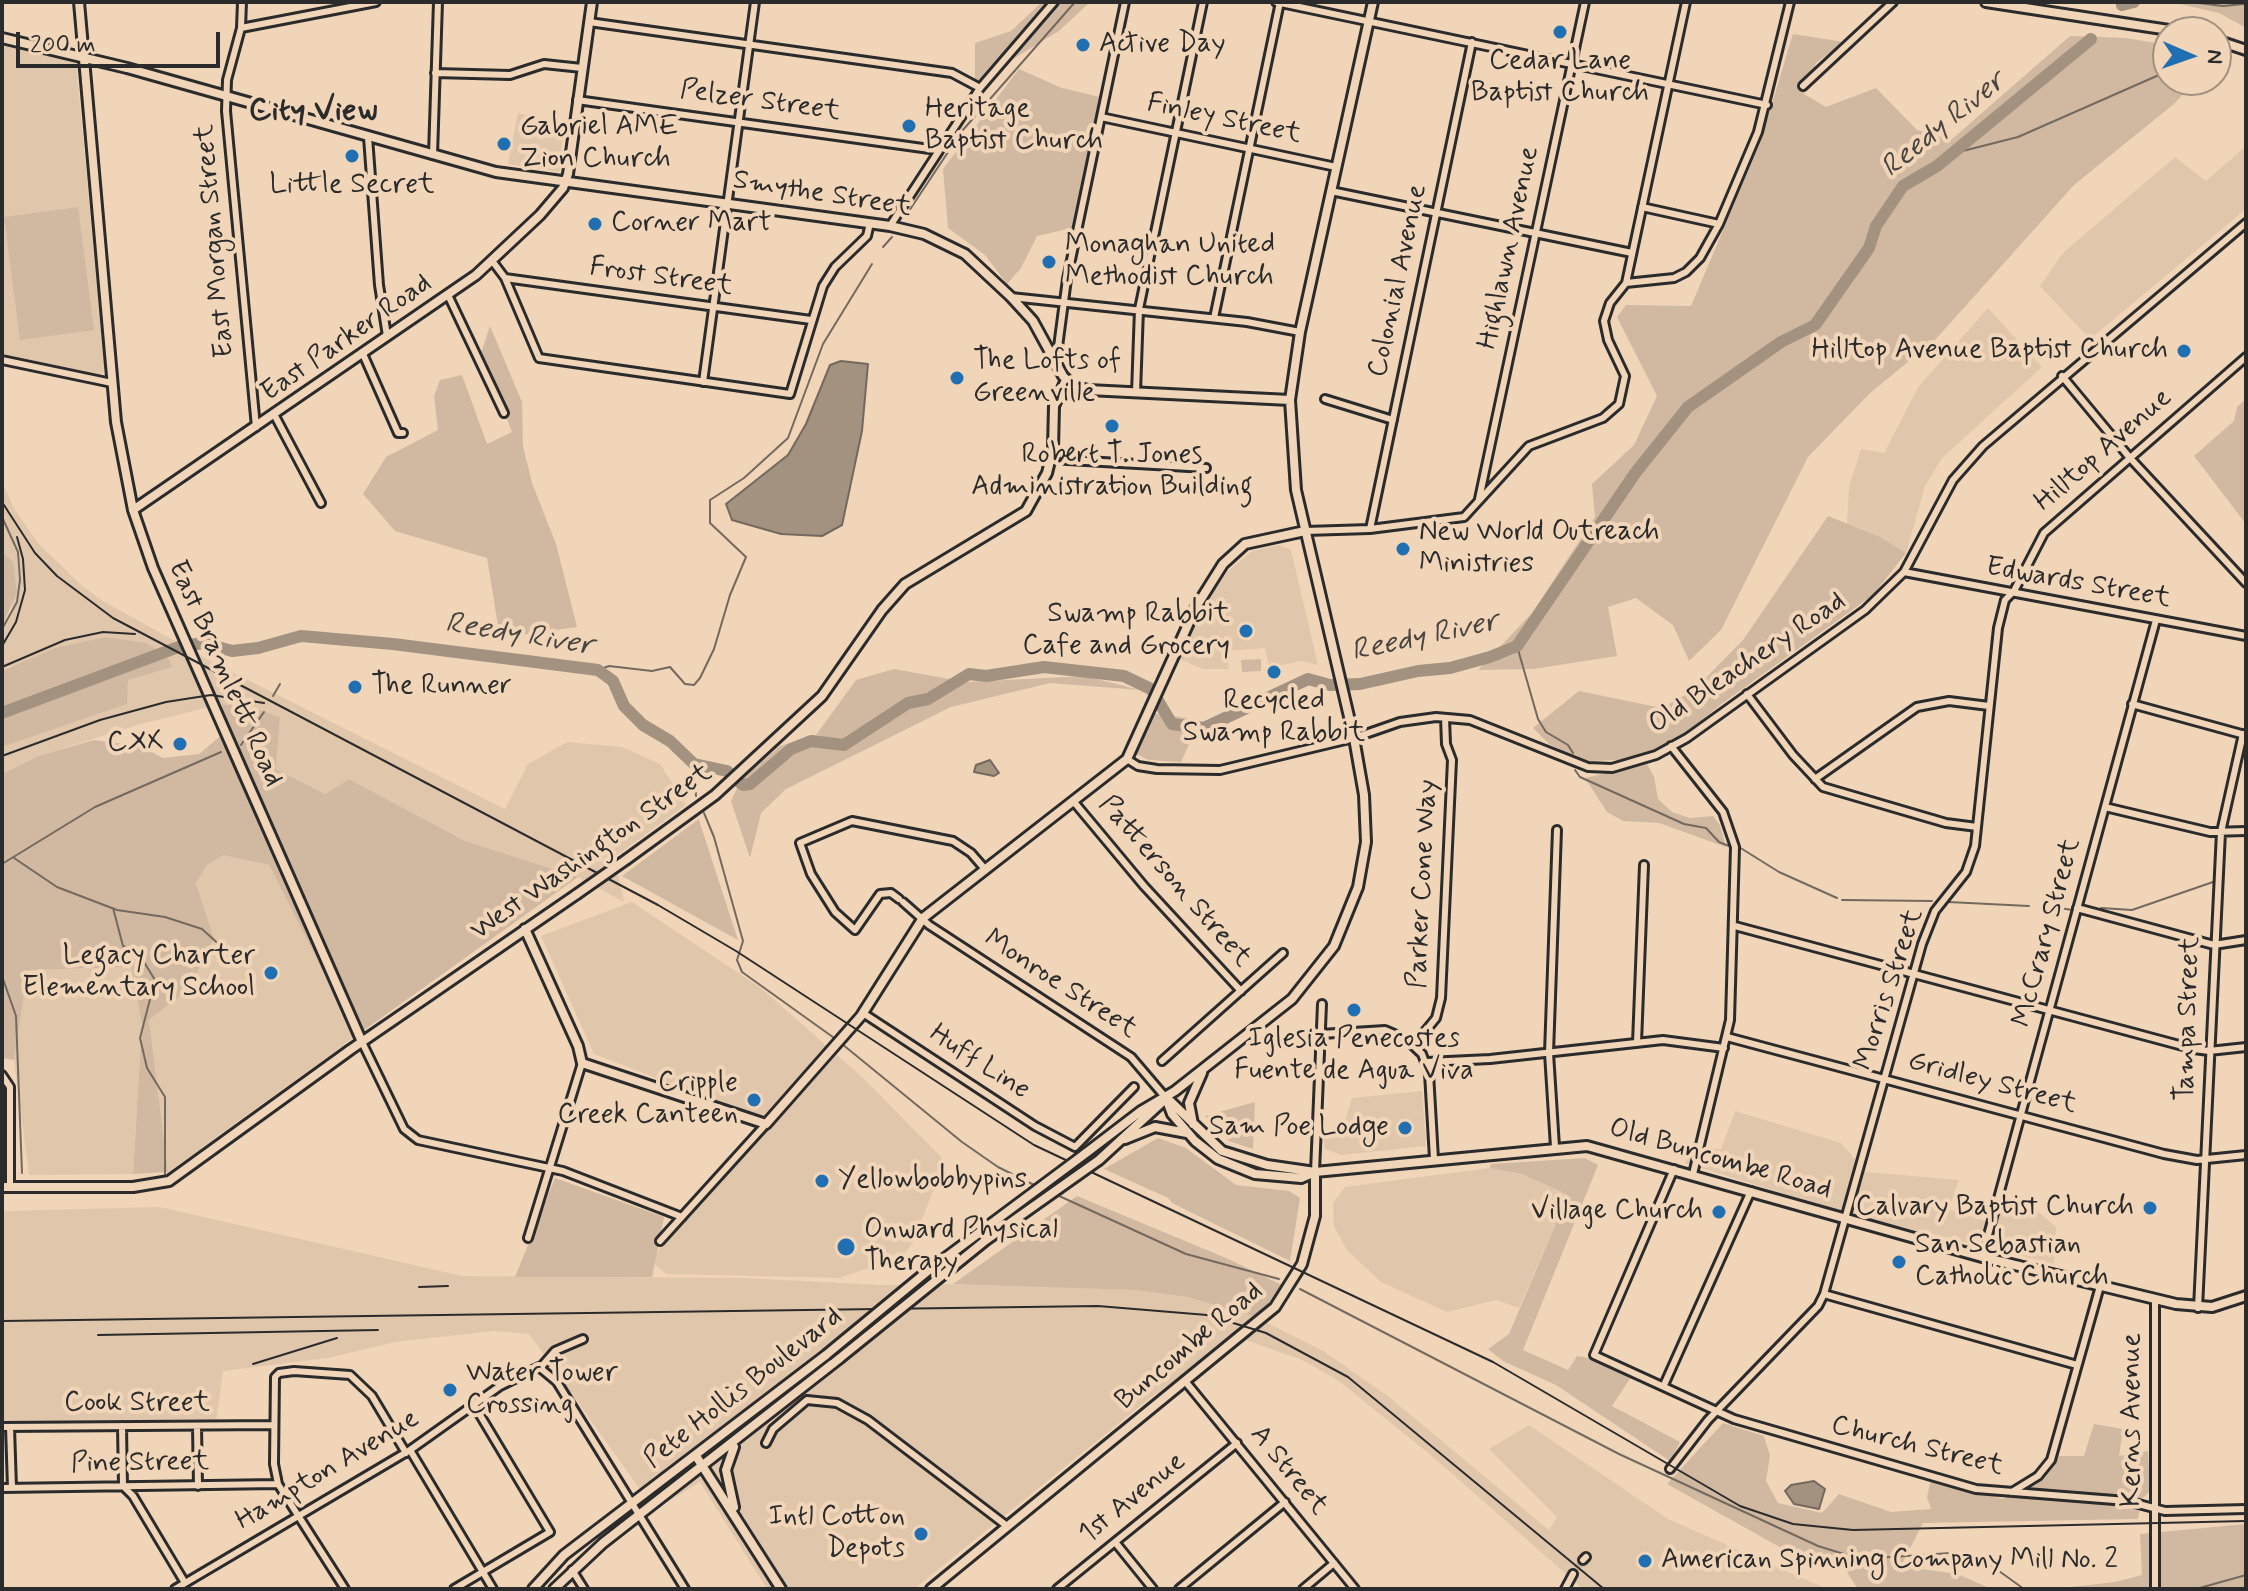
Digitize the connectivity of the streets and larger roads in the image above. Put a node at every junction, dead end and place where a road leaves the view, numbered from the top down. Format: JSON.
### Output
{"nodes":[{"id":1,"x":79,"y":2,"type":"edge"},
{"id":2,"x":242,"y":2,"type":"edge"},
{"id":3,"x":376,"y":2,"type":"edge"},
{"id":4,"x":438,"y":2,"type":"edge"},
{"id":5,"x":592,"y":2,"type":"edge"},
{"id":6,"x":755,"y":2,"type":"edge"},
{"id":7,"x":1054,"y":2,"type":"edge"},
{"id":8,"x":1125,"y":2,"type":"edge"},
{"id":9,"x":1203,"y":2,"type":"edge"},
{"id":10,"x":1278,"y":2,"type":"edge"},
{"id":11,"x":1373,"y":2,"type":"edge"},
{"id":12,"x":1585,"y":2,"type":"edge"},
{"id":13,"x":1686,"y":2,"type":"edge"},
{"id":14,"x":1790,"y":2,"type":"edge"},
{"id":15,"x":1893,"y":2,"type":"edge"},
{"id":16,"x":1986,"y":2,"type":"edge"},
{"id":17,"x":341,"y":5,"type":"edge"},
{"id":18,"x":1369,"y":21,"type":"junction"},
{"id":19,"x":589,"y":22,"type":"junction"},
{"id":20,"x":2152,"y":27,"type":"edge"},
{"id":21,"x":241,"y":28,"type":"junction"},
{"id":22,"x":2,"y":38,"type":"edge"},
{"id":23,"x":1472,"y":42,"type":"junction"},
{"id":24,"x":749,"y":44,"type":"junction"},
{"id":25,"x":83,"y":56,"type":"junction"},
{"id":26,"x":1571,"y":62,"type":"junction"},
{"id":27,"x":582,"y":68,"type":"junction"},
{"id":28,"x":435,"y":73,"type":"junction"},
{"id":29,"x":1669,"y":84,"type":"junction"},
{"id":30,"x":1803,"y":86,"type":"dead end"},
{"id":31,"x":980,"y":88,"type":"junction"},
{"id":32,"x":227,"y":97,"type":"junction"},
{"id":33,"x":577,"y":100,"type":"junction"},
{"id":34,"x":1767,"y":105,"type":"junction"},
{"id":35,"x":1101,"y":117,"type":"junction"},
{"id":36,"x":739,"y":122,"type":"junction"},
{"id":37,"x":1176,"y":133,"type":"junction"},
{"id":38,"x":368,"y":137,"type":"junction"},
{"id":39,"x":1249,"y":148,"type":"junction"},
{"id":40,"x":937,"y":150,"type":"junction"},
{"id":41,"x":433,"y":155,"type":"junction"},
{"id":42,"x":1336,"y":167,"type":"junction"},
{"id":43,"x":566,"y":181,"type":"junction"},
{"id":44,"x":1331,"y":191,"type":"junction"},
{"id":45,"x":727,"y":203,"type":"junction"},
{"id":46,"x":1642,"y":207,"type":"junction"},
{"id":47,"x":1436,"y":213,"type":"junction"},
{"id":48,"x":870,"y":223,"type":"junction"},
{"id":49,"x":2246,"y":223,"type":"edge"},
{"id":50,"x":1719,"y":224,"type":"junction"},
{"id":51,"x":890,"y":226,"type":"junction"},
{"id":52,"x":1536,"y":233,"type":"junction"},
{"id":53,"x":1632,"y":253,"type":"junction"},
{"id":54,"x":493,"y":262,"type":"junction"},
{"id":55,"x":505,"y":278,"type":"junction"},
{"id":56,"x":1626,"y":283,"type":"junction"},
{"id":57,"x":448,"y":295,"type":"junction"},
{"id":58,"x":1011,"y":297,"type":"junction"},
{"id":59,"x":1064,"y":300,"type":"junction"},
{"id":60,"x":713,"y":308,"type":"junction"},
{"id":61,"x":1139,"y":309,"type":"junction"},
{"id":62,"x":1214,"y":318,"type":"junction"},
{"id":63,"x":811,"y":320,"type":"junction"},
{"id":64,"x":1300,"y":332,"type":"junction"},
{"id":65,"x":387,"y":336,"type":"junction"},
{"id":66,"x":363,"y":354,"type":"junction"},
{"id":67,"x":2246,"y":357,"type":"edge"},
{"id":68,"x":2,"y":360,"type":"edge"},
{"id":69,"x":1056,"y":362,"type":"junction"},
{"id":70,"x":2062,"y":376,"type":"junction"},
{"id":71,"x":1066,"y":380,"type":"junction"},
{"id":72,"x":703,"y":382,"type":"junction"},
{"id":73,"x":112,"y":383,"type":"junction"},
{"id":74,"x":1136,"y":393,"type":"junction"},
{"id":75,"x":1325,"y":399,"type":"dead end"},
{"id":76,"x":1290,"y":400,"type":"junction"},
{"id":77,"x":504,"y":413,"type":"dead end"},
{"id":78,"x":275,"y":416,"type":"junction"},
{"id":79,"x":1393,"y":420,"type":"junction"},
{"id":80,"x":257,"y":428,"type":"junction"},
{"id":81,"x":403,"y":433,"type":"dead end"},
{"id":82,"x":2130,"y":458,"type":"junction"},
{"id":83,"x":1051,"y":459,"type":"junction"},
{"id":84,"x":1206,"y":468,"type":"dead end"},
{"id":85,"x":321,"y":503,"type":"dead end"},
{"id":86,"x":1478,"y":503,"type":"junction"},
{"id":87,"x":133,"y":510,"type":"junction"},
{"id":88,"x":1370,"y":529,"type":"junction"},
{"id":89,"x":1305,"y":531,"type":"junction"},
{"id":90,"x":1904,"y":572,"type":"junction"},
{"id":91,"x":2246,"y":583,"type":"edge"},
{"id":92,"x":2010,"y":594,"type":"junction"},
{"id":93,"x":2156,"y":620,"type":"junction"},
{"id":94,"x":2246,"y":636,"type":"edge"},
{"id":95,"x":1747,"y":694,"type":"junction"},
{"id":96,"x":2132,"y":704,"type":"junction"},
{"id":97,"x":1989,"y":706,"type":"junction"},
{"id":98,"x":1445,"y":718,"type":"junction"},
{"id":99,"x":2244,"y":735,"type":"edge"},
{"id":100,"x":1354,"y":738,"type":"junction"},
{"id":101,"x":1671,"y":746,"type":"junction"},
{"id":102,"x":1127,"y":759,"type":"junction"},
{"id":103,"x":1815,"y":779,"type":"junction"},
{"id":104,"x":1074,"y":802,"type":"junction"},
{"id":105,"x":2105,"y":807,"type":"junction"},
{"id":106,"x":1977,"y":827,"type":"junction"},
{"id":107,"x":1557,"y":830,"type":"dead end"},
{"id":108,"x":2246,"y":831,"type":"edge"},
{"id":109,"x":2221,"y":832,"type":"junction"},
{"id":110,"x":1644,"y":865,"type":"dead end"},
{"id":111,"x":984,"y":868,"type":"junction"},
{"id":112,"x":2077,"y":908,"type":"junction"},
{"id":113,"x":923,"y":918,"type":"junction"},
{"id":114,"x":1735,"y":926,"type":"junction"},
{"id":115,"x":525,"y":929,"type":"junction"},
{"id":116,"x":2246,"y":940,"type":"edge"},
{"id":117,"x":2214,"y":945,"type":"junction"},
{"id":118,"x":1283,"y":953,"type":"dead end"},
{"id":119,"x":1914,"y":973,"type":"junction"},
{"id":120,"x":1241,"y":991,"type":"junction"},
{"id":121,"x":1322,"y":1004,"type":"dead end"},
{"id":122,"x":2049,"y":1010,"type":"junction"},
{"id":123,"x":863,"y":1013,"type":"junction"},
{"id":124,"x":1321,"y":1034,"type":"junction"},
{"id":125,"x":1727,"y":1037,"type":"junction"},
{"id":126,"x":362,"y":1042,"type":"junction"},
{"id":127,"x":1637,"y":1043,"type":"junction"},
{"id":128,"x":1414,"y":1045,"type":"junction"},
{"id":129,"x":2246,"y":1047,"type":"edge"},
{"id":130,"x":1724,"y":1048,"type":"junction"},
{"id":131,"x":2209,"y":1051,"type":"junction"},
{"id":132,"x":1549,"y":1053,"type":"junction"},
{"id":133,"x":1162,"y":1061,"type":"dead end"},
{"id":134,"x":1427,"y":1062,"type":"junction"},
{"id":135,"x":582,"y":1063,"type":"junction"},
{"id":136,"x":1204,"y":1070,"type":"junction"},
{"id":137,"x":2,"y":1075,"type":"edge"},
{"id":138,"x":1884,"y":1077,"type":"junction"},
{"id":139,"x":1134,"y":1087,"type":"dead end"},
{"id":140,"x":1166,"y":1098,"type":"junction"},
{"id":141,"x":2021,"y":1115,"type":"junction"},
{"id":142,"x":766,"y":1124,"type":"junction"},
{"id":143,"x":1190,"y":1129,"type":"junction"},
{"id":144,"x":6,"y":1133,"type":"edge"},
{"id":145,"x":1120,"y":1141,"type":"junction"},
{"id":146,"x":1555,"y":1147,"type":"junction"},
{"id":147,"x":2246,"y":1155,"type":"edge"},
{"id":148,"x":1434,"y":1159,"type":"junction"},
{"id":149,"x":2204,"y":1160,"type":"junction"},
{"id":150,"x":551,"y":1168,"type":"junction"},
{"id":151,"x":1674,"y":1169,"type":"junction"},
{"id":152,"x":1315,"y":1172,"type":"junction"},
{"id":153,"x":1693,"y":1174,"type":"junction"},
{"id":154,"x":6,"y":1187,"type":"edge"},
{"id":155,"x":1751,"y":1191,"type":"junction"},
{"id":156,"x":682,"y":1217,"type":"junction"},
{"id":157,"x":1845,"y":1218,"type":"junction"},
{"id":158,"x":528,"y":1238,"type":"dead end"},
{"id":159,"x":660,"y":1241,"type":"dead end"},
{"id":160,"x":1982,"y":1257,"type":"junction"},
{"id":161,"x":2100,"y":1286,"type":"junction"},
{"id":162,"x":1824,"y":1294,"type":"junction"},
{"id":163,"x":2246,"y":1296,"type":"edge"},
{"id":164,"x":2155,"y":1299,"type":"junction"},
{"id":165,"x":2198,"y":1308,"type":"junction"},
{"id":166,"x":583,"y":1339,"type":"dead end"},
{"id":167,"x":2077,"y":1365,"type":"junction"},
{"id":168,"x":541,"y":1367,"type":"junction"},
{"id":169,"x":1185,"y":1381,"type":"junction"},
{"id":170,"x":1664,"y":1385,"type":"junction"},
{"id":171,"x":474,"y":1405,"type":"junction"},
{"id":172,"x":1717,"y":1410,"type":"junction"},
{"id":173,"x":273,"y":1425,"type":"junction"},
{"id":174,"x":122,"y":1426,"type":"junction"},
{"id":175,"x":197,"y":1426,"type":"junction"},
{"id":176,"x":6,"y":1427,"type":"edge"},
{"id":177,"x":739,"y":1439,"type":"junction"},
{"id":178,"x":766,"y":1443,"type":"dead end"},
{"id":179,"x":1237,"y":1443,"type":"junction"},
{"id":180,"x":408,"y":1452,"type":"junction"},
{"id":181,"x":696,"y":1456,"type":"junction"},
{"id":182,"x":704,"y":1466,"type":"junction"},
{"id":183,"x":1670,"y":1469,"type":"dead end"},
{"id":184,"x":278,"y":1484,"type":"junction"},
{"id":185,"x":123,"y":1486,"type":"junction"},
{"id":186,"x":198,"y":1486,"type":"junction"},
{"id":187,"x":2,"y":1488,"type":"edge"},
{"id":188,"x":12,"y":1488,"type":"junction"},
{"id":189,"x":2010,"y":1493,"type":"junction"},
{"id":190,"x":1285,"y":1502,"type":"junction"},
{"id":191,"x":632,"y":1503,"type":"junction"},
{"id":192,"x":2155,"y":1508,"type":"junction"},
{"id":193,"x":2246,"y":1509,"type":"edge"},
{"id":194,"x":300,"y":1514,"type":"junction"},
{"id":195,"x":639,"y":1515,"type":"junction"},
{"id":196,"x":737,"y":1515,"type":"junction"},
{"id":197,"x":1007,"y":1526,"type":"junction"},
{"id":198,"x":1115,"y":1542,"type":"junction"},
{"id":199,"x":1334,"y":1563,"type":"junction"},
{"id":200,"x":572,"y":1570,"type":"junction"},
{"id":201,"x":482,"y":1572,"type":"junction"},
{"id":202,"x":1573,"y":1574,"type":"tunnel mouth"},
{"id":203,"x":185,"y":1583,"type":"junction"},
{"id":204,"x":1568,"y":1588,"type":"edge"},
{"id":205,"x":175,"y":1589,"type":"edge"},
{"id":206,"x":345,"y":1589,"type":"edge"},
{"id":207,"x":454,"y":1589,"type":"edge"},
{"id":208,"x":493,"y":1589,"type":"edge"},
{"id":209,"x":533,"y":1589,"type":"edge"},
{"id":210,"x":554,"y":1589,"type":"edge"},
{"id":211,"x":584,"y":1589,"type":"edge"},
{"id":212,"x":685,"y":1589,"type":"edge"},
{"id":213,"x":781,"y":1589,"type":"edge"},
{"id":214,"x":931,"y":1589,"type":"edge"},
{"id":215,"x":1057,"y":1589,"type":"edge"},
{"id":216,"x":1153,"y":1589,"type":"edge"},
{"id":217,"x":1179,"y":1589,"type":"edge"},
{"id":218,"x":1303,"y":1589,"type":"edge"},
{"id":219,"x":1355,"y":1589,"type":"edge"},
{"id":220,"x":2155,"y":1589,"type":"edge"}],
"edges":[{"from":1,"to":25,"type":"street","name":"East Bramlett Road"},
{"from":2,"to":21,"type":"street","name":"East Morgan Street"},
{"from":3,"to":17,"type":"street"},
{"from":4,"to":28,"type":"street"},
{"from":5,"to":19,"type":"street"},
{"from":6,"to":24,"type":"street"},
{"from":7,"to":31,"type":"street"},
{"from":8,"to":35,"type":"street"},
{"from":9,"to":37,"type":"street"},
{"from":10,"to":18,"type":"street"},
{"from":10,"to":39,"type":"street"},
{"from":11,"to":18,"type":"street"},
{"from":12,"to":26,"type":"street","name":"Highlawn Avenue"},
{"from":13,"to":29,"type":"street"},
{"from":14,"to":34,"type":"street"},
{"from":15,"to":30,"type":"street"},
{"from":16,"to":20,"type":"street"},
{"from":17,"to":21,"type":"street"},
{"from":18,"to":23,"type":"street"},
{"from":18,"to":42,"type":"street"},
{"from":19,"to":24,"type":"street"},
{"from":19,"to":27,"type":"street"},
{"from":21,"to":32,"type":"street","name":"East Morgan Street"},
{"from":22,"to":25,"type":"street","name":"Smythe Street"},
{"from":23,"to":26,"type":"street"},
{"from":23,"to":47,"type":"street","name":"Colonial Avenue"},
{"from":24,"to":31,"type":"street"},
{"from":24,"to":36,"type":"street"},
{"from":25,"to":32,"type":"street","name":"Smythe Street"},
{"from":25,"to":73,"type":"street","name":"East Bramlett Road"},
{"from":26,"to":29,"type":"street"},
{"from":26,"to":52,"type":"street","name":"Highlawn Avenue"},
{"from":27,"to":28,"type":"street"},
{"from":27,"to":33,"type":"street"},
{"from":28,"to":41,"type":"street"},
{"from":29,"to":34,"type":"street"},
{"from":29,"to":46,"type":"street"},
{"from":31,"to":40,"type":"street"},
{"from":32,"to":38,"type":"street","name":"Smythe Street"},
{"from":32,"to":80,"type":"street","name":"East Morgan Street"},
{"from":33,"to":36,"type":"street","name":"Pelzer Street"},
{"from":33,"to":43,"type":"street"},
{"from":34,"to":50,"type":"street"},
{"from":35,"to":37,"type":"street","name":"Finley Street"},
{"from":35,"to":59,"type":"street"},
{"from":36,"to":40,"type":"street","name":"Pelzer Street"},
{"from":36,"to":45,"type":"street"},
{"from":37,"to":39,"type":"street","name":"Finley Street"},
{"from":37,"to":61,"type":"street"},
{"from":38,"to":41,"type":"street","name":"Smythe Street"},
{"from":38,"to":65,"type":"street"},
{"from":39,"to":42,"type":"street","name":"Finley Street"},
{"from":39,"to":62,"type":"street"},
{"from":40,"to":51,"type":"street"},
{"from":41,"to":43,"type":"street","name":"Smythe Street"},
{"from":42,"to":44,"type":"street"},
{"from":43,"to":45,"type":"street","name":"Smythe Street"},
{"from":43,"to":54,"type":"street","name":"East Parker Road"},
{"from":44,"to":47,"type":"street"},
{"from":44,"to":64,"type":"street"},
{"from":45,"to":48,"type":"street","name":"Smythe Street"},
{"from":45,"to":60,"type":"street"},
{"from":46,"to":50,"type":"street"},
{"from":46,"to":53,"type":"street"},
{"from":47,"to":52,"type":"street"},
{"from":47,"to":79,"type":"street","name":"Colonial Avenue"},
{"from":48,"to":51,"type":"street","name":"Smythe Street"},
{"from":48,"to":63,"type":"street"},
{"from":49,"to":70,"type":"street","name":"Old Bleachery Road"},
{"from":50,"to":56,"type":"street"},
{"from":51,"to":58,"type":"street","name":"Smythe Street"},
{"from":52,"to":53,"type":"street"},
{"from":52,"to":86,"type":"street","name":"Highlawn Avenue"},
{"from":53,"to":56,"type":"street"},
{"from":54,"to":55,"type":"street"},
{"from":54,"to":57,"type":"street","name":"East Parker Road"},
{"from":55,"to":60,"type":"street","name":"Frost Street"},
{"from":55,"to":72,"type":"street"},
{"from":56,"to":86,"type":"street"},
{"from":57,"to":65,"type":"street","name":"East Parker Road"},
{"from":57,"to":77,"type":"street"},
{"from":58,"to":59,"type":"street"},
{"from":58,"to":69,"type":"street","name":"Smythe Street"},
{"from":59,"to":61,"type":"street"},
{"from":59,"to":69,"type":"street"},
{"from":60,"to":63,"type":"street","name":"Frost Street"},
{"from":60,"to":72,"type":"street"},
{"from":61,"to":62,"type":"street"},
{"from":61,"to":74,"type":"street"},
{"from":62,"to":64,"type":"street"},
{"from":63,"to":72,"type":"street"},
{"from":64,"to":76,"type":"street"},
{"from":65,"to":66,"type":"street","name":"East Parker Road"},
{"from":66,"to":78,"type":"street","name":"East Parker Road"},
{"from":66,"to":81,"type":"street"},
{"from":67,"to":82,"type":"street","name":"Hilltop Avenue"},
{"from":68,"to":73,"type":"street"},
{"from":69,"to":71,"type":"street","name":"Smythe Street"},
{"from":70,"to":82,"type":"street"},
{"from":70,"to":90,"type":"street","name":"Old Bleachery Road"},
{"from":71,"to":74,"type":"street"},
{"from":71,"to":83,"type":"street","name":"West Washington Street"},
{"from":73,"to":87,"type":"street","name":"East Bramlett Road"},
{"from":74,"to":76,"type":"street"},
{"from":75,"to":79,"type":"street"},
{"from":76,"to":89,"type":"street"},
{"from":78,"to":80,"type":"street","name":"East Parker Road"},
{"from":78,"to":85,"type":"street"},
{"from":79,"to":88,"type":"street","name":"Colonial Avenue"},
{"from":80,"to":87,"type":"street","name":"East Parker Road"},
{"from":82,"to":91,"type":"street"},
{"from":82,"to":92,"type":"street","name":"Hilltop Avenue"},
{"from":83,"to":84,"type":"street"},
{"from":83,"to":115,"type":"street","name":"West Washington Street","bridge":true},
{"from":86,"to":88,"type":"street"},
{"from":87,"to":126,"type":"street","name":"East Bramlett Road"},
{"from":88,"to":89,"type":"street"},
{"from":89,"to":100,"type":"street"},
{"from":89,"to":102,"type":"street"},
{"from":90,"to":92,"type":"street","name":"Edwards Street"},
{"from":90,"to":95,"type":"street","name":"Old Bleachery Road"},
{"from":92,"to":93,"type":"street","name":"Edwards Street"},
{"from":92,"to":97,"type":"street","name":"Morris Street"},
{"from":93,"to":94,"type":"street","name":"Edwards Street"},
{"from":93,"to":96,"type":"street","name":"McCrary Street"},
{"from":95,"to":101,"type":"street","name":"Old Bleachery Road"},
{"from":95,"to":103,"type":"street"},
{"from":96,"to":99,"type":"street"},
{"from":96,"to":105,"type":"street","name":"McCrary Street"},
{"from":97,"to":103,"type":"street"},
{"from":97,"to":106,"type":"street","name":"Morris Street"},
{"from":98,"to":100,"type":"street","name":"Old Bleachery Road"},
{"from":98,"to":101,"type":"street","name":"Old Bleachery Road"},
{"from":98,"to":128,"type":"street","name":"Parker Cone Way"},
{"from":99,"to":109,"type":"street","name":"Tampa Street"},
{"from":100,"to":102,"type":"street","name":"Old Bleachery Road"},
{"from":100,"to":136,"type":"street"},
{"from":101,"to":114,"type":"street"},
{"from":102,"to":104,"type":"street"},
{"from":103,"to":106,"type":"street"},
{"from":104,"to":111,"type":"street"},
{"from":104,"to":120,"type":"street","name":"Patterson Street"},
{"from":105,"to":109,"type":"street"},
{"from":105,"to":112,"type":"street","name":"McCrary Street"},
{"from":106,"to":119,"type":"street","name":"Morris Street"},
{"from":107,"to":132,"type":"street"},
{"from":108,"to":109,"type":"street"},
{"from":109,"to":117,"type":"street","name":"Tampa Street"},
{"from":110,"to":127,"type":"street"},
{"from":111,"to":113,"type":"street"},
{"from":111,"to":113,"type":"street","name":"Monroe Street"},
{"from":112,"to":117,"type":"street"},
{"from":112,"to":122,"type":"street","name":"McCrary Street"},
{"from":113,"to":123,"type":"street"},
{"from":113,"to":140,"type":"street","name":"Monroe Street"},
{"from":114,"to":119,"type":"street"},
{"from":114,"to":125,"type":"street"},
{"from":115,"to":126,"type":"street","name":"West Washington Street"},
{"from":115,"to":135,"type":"street"},
{"from":116,"to":117,"type":"street"},
{"from":117,"to":131,"type":"street","name":"Tampa Street"},
{"from":118,"to":120,"type":"street"},
{"from":119,"to":122,"type":"street"},
{"from":119,"to":138,"type":"street","name":"Morris Street"},
{"from":120,"to":133,"type":"street"},
{"from":121,"to":124,"type":"street","name":"Buncombe Road"},
{"from":122,"to":131,"type":"street"},
{"from":122,"to":141,"type":"street","name":"McCrary Street"},
{"from":123,"to":139,"type":"street","name":"Huff Line"},
{"from":123,"to":142,"type":"street"},
{"from":124,"to":128,"type":"street"},
{"from":124,"to":152,"type":"street","name":"Buncombe Road"},
{"from":125,"to":130,"type":"street"},
{"from":125,"to":138,"type":"street","name":"Gridley Street"},
{"from":126,"to":150,"type":"street","name":"East Bramlett Road"},
{"from":126,"to":154,"type":"street","name":"West Washington Street"},
{"from":127,"to":130,"type":"street"},
{"from":127,"to":132,"type":"street"},
{"from":128,"to":134,"type":"street"},
{"from":129,"to":131,"type":"street"},
{"from":130,"to":153,"type":"street"},
{"from":131,"to":149,"type":"street","name":"Tampa Street"},
{"from":132,"to":134,"type":"street"},
{"from":132,"to":146,"type":"street"},
{"from":134,"to":148,"type":"street"},
{"from":135,"to":142,"type":"street"},
{"from":135,"to":150,"type":"street"},
{"from":136,"to":140,"type":"street"},
{"from":136,"to":143,"type":"street"},
{"from":137,"to":144,"type":"street"},
{"from":138,"to":141,"type":"street","name":"Gridley Street"},
{"from":138,"to":157,"type":"street","name":"Morris Street"},
{"from":140,"to":143,"type":"street","name":"Old Buncombe Road"},
{"from":140,"to":145,"type":"street","name":"Pete Hollis Boulevard"},
{"from":140,"to":181,"type":"street","name":"Pete Hollis Boulevard","bridge":true},
{"from":141,"to":149,"type":"street","name":"Gridley Street"},
{"from":141,"to":160,"type":"street","name":"McCrary Street"},
{"from":142,"to":156,"type":"street"},
{"from":143,"to":145,"type":"street"},
{"from":143,"to":152,"type":"street","name":"Old Buncombe Road"},
{"from":144,"to":154,"type":"street"},
{"from":145,"to":177,"type":"street","name":"Pete Hollis Boulevard","bridge":true},
{"from":146,"to":148,"type":"street","name":"Old Buncombe Road"},
{"from":146,"to":151,"type":"street","name":"Old Buncombe Road"},
{"from":147,"to":149,"type":"street","name":"Gridley Street"},
{"from":148,"to":152,"type":"street","name":"Old Buncombe Road"},
{"from":149,"to":165,"type":"street","name":"Tampa Street"},
{"from":150,"to":156,"type":"street","name":"East Bramlett Road"},
{"from":150,"to":158,"type":"street"},
{"from":151,"to":153,"type":"street","name":"Old Buncombe Road"},
{"from":151,"to":170,"type":"street","name":"Church Street"},
{"from":152,"to":169,"type":"street","name":"Buncombe Road"},
{"from":153,"to":155,"type":"street","name":"Old Buncombe Road"},
{"from":155,"to":157,"type":"street","name":"Old Buncombe Road"},
{"from":155,"to":170,"type":"street"},
{"from":156,"to":159,"type":"street"},
{"from":157,"to":160,"type":"street","name":"Old Buncombe Road"},
{"from":157,"to":162,"type":"street","name":"Morris Street"},
{"from":160,"to":161,"type":"street","name":"Old Buncombe Road"},
{"from":161,"to":164,"type":"street","name":"Old Buncombe Road"},
{"from":161,"to":167,"type":"street"},
{"from":162,"to":167,"type":"street"},
{"from":162,"to":172,"type":"street"},
{"from":163,"to":165,"type":"street","name":"Old Buncombe Road"},
{"from":164,"to":165,"type":"street","name":"Old Buncombe Road"},
{"from":164,"to":192,"type":"street","name":"Kerns Avenue"},
{"from":166,"to":168,"type":"street","name":"Hampton Avenue"},
{"from":167,"to":189,"type":"street"},
{"from":168,"to":171,"type":"street","name":"Hampton Avenue"},
{"from":168,"to":191,"type":"street"},
{"from":169,"to":179,"type":"street","name":"A Street"},
{"from":169,"to":197,"type":"street","name":"Buncombe Road"},
{"from":170,"to":172,"type":"street","name":"Church Street"},
{"from":171,"to":180,"type":"street","name":"Hampton Avenue"},
{"from":171,"to":201,"type":"street"},
{"from":172,"to":183,"type":"street"},
{"from":172,"to":189,"type":"street","name":"Church Street"},
{"from":173,"to":175,"type":"street","name":"Cook Street"},
{"from":173,"to":180,"type":"street"},
{"from":173,"to":184,"type":"street"},
{"from":174,"to":175,"type":"street","name":"Cook Street"},
{"from":174,"to":176,"type":"street","name":"Cook Street"},
{"from":174,"to":185,"type":"street"},
{"from":175,"to":186,"type":"street"},
{"from":176,"to":188,"type":"street"},
{"from":177,"to":182,"type":"street","name":"Pete Hollis Boulevard"},
{"from":177,"to":196,"type":"street"},
{"from":178,"to":197,"type":"street"},
{"from":179,"to":190,"type":"street","name":"A Street"},
{"from":179,"to":198,"type":"street","name":"1st Avenue"},
{"from":180,"to":194,"type":"street","name":"Hampton Avenue"},
{"from":180,"to":201,"type":"street"},
{"from":181,"to":182,"type":"street"},
{"from":181,"to":191,"type":"street","name":"Pete Hollis Boulevard"},
{"from":182,"to":195,"type":"street","name":"Pete Hollis Boulevard"},
{"from":182,"to":196,"type":"street"},
{"from":184,"to":186,"type":"street","name":"Pine Street"},
{"from":184,"to":194,"type":"street"},
{"from":185,"to":186,"type":"street","name":"Pine Street"},
{"from":185,"to":188,"type":"street","name":"Pine Street"},
{"from":185,"to":203,"type":"street"},
{"from":187,"to":188,"type":"street","name":"Pine Street"},
{"from":189,"to":192,"type":"street","name":"Church Street"},
{"from":190,"to":199,"type":"street","name":"A Street"},
{"from":190,"to":217,"type":"street"},
{"from":191,"to":195,"type":"street"},
{"from":191,"to":209,"type":"street","name":"Pete Hollis Boulevard"},
{"from":192,"to":193,"type":"street","name":"Church Street"},
{"from":192,"to":220,"type":"street","name":"Kerns Avenue"},
{"from":194,"to":203,"type":"street","name":"Hampton Avenue"},
{"from":194,"to":206,"type":"street"},
{"from":195,"to":200,"type":"street","name":"Pete Hollis Boulevard"},
{"from":195,"to":212,"type":"street"},
{"from":196,"to":213,"type":"street"},
{"from":197,"to":214,"type":"street","name":"Buncombe Road"},
{"from":198,"to":215,"type":"street","name":"1st Avenue"},
{"from":198,"to":216,"type":"street"},
{"from":199,"to":218,"type":"street"},
{"from":199,"to":219,"type":"street","name":"A Street"},
{"from":200,"to":210,"type":"street","name":"Pete Hollis Boulevard"},
{"from":200,"to":211,"type":"street"},
{"from":201,"to":207,"type":"street"},
{"from":201,"to":208,"type":"street"},
{"from":202,"to":204,"type":"street"},
{"from":203,"to":205,"type":"street","name":"Hampton Avenue"}]}
